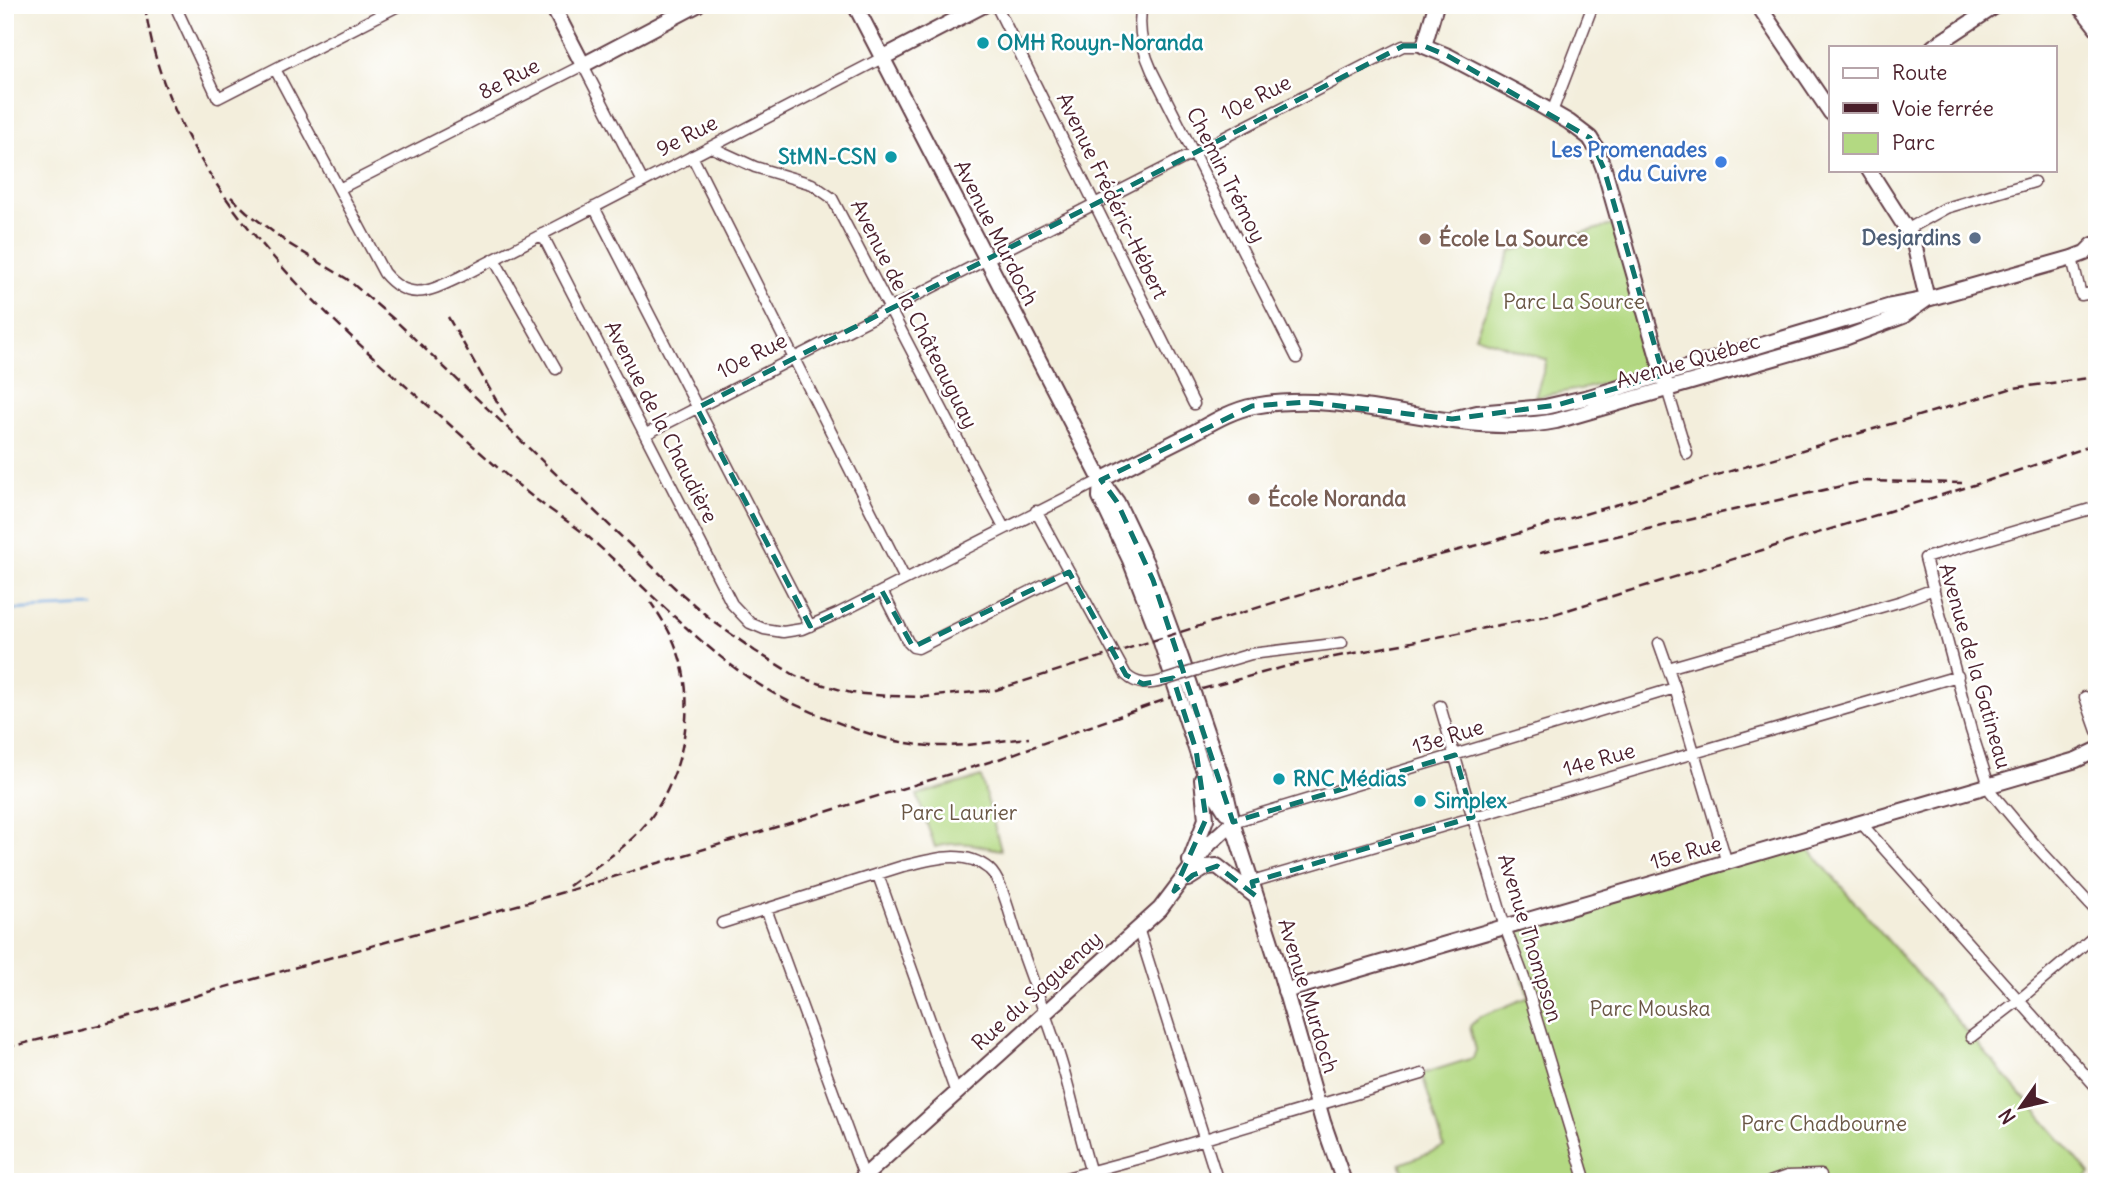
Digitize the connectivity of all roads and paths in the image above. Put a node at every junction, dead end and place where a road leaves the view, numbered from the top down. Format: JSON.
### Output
{"nodes":[{"id":1,"x":177,"y":5,"type":"edge"},
{"id":2,"x":400,"y":5,"type":"edge"},
{"id":3,"x":552,"y":5,"type":"edge"},
{"id":4,"x":696,"y":5,"type":"edge"},
{"id":5,"x":855,"y":5,"type":"edge"},
{"id":6,"x":984,"y":5,"type":"edge"},
{"id":7,"x":996,"y":5,"type":"edge"},
{"id":8,"x":1142,"y":5,"type":"edge"},
{"id":9,"x":1436,"y":5,"type":"edge"},
{"id":10,"x":1593,"y":5,"type":"edge"},
{"id":11,"x":1997,"y":5,"type":"edge"},
{"id":12,"x":2079,"y":5,"type":"edge"},
{"id":13,"x":1764,"y":7,"type":"edge"},
{"id":14,"x":2097,"y":28,"type":"edge"},
{"id":15,"x":1424,"y":46,"type":"junction"},
{"id":16,"x":1935,"y":46,"type":"edge"},
{"id":17,"x":882,"y":58,"type":"junction"},
{"id":18,"x":583,"y":65,"type":"junction"},
{"id":19,"x":275,"y":69,"type":"junction"},
{"id":20,"x":1829,"y":110,"type":"edge"},
{"id":21,"x":1552,"y":112,"type":"junction"},
{"id":22,"x":711,"y":146,"type":"junction"},
{"id":23,"x":1194,"y":154,"type":"junction"},
{"id":24,"x":692,"y":156,"type":"junction"},
{"id":25,"x":1869,"y":172,"type":"edge"},
{"id":26,"x":643,"y":182,"type":"junction"},
{"id":27,"x":2034,"y":183,"type":"dead end"},
{"id":28,"x":339,"y":189,"type":"junction"},
{"id":29,"x":1095,"y":205,"type":"junction"},
{"id":30,"x":594,"y":207,"type":"junction"},
{"id":31,"x":1908,"y":229,"type":"junction"},
{"id":32,"x":542,"y":234,"type":"junction"},
{"id":33,"x":2088,"y":253,"type":"edge"},
{"id":34,"x":494,"y":259,"type":"junction"},
{"id":35,"x":986,"y":261,"type":"junction"},
{"id":36,"x":2097,"y":292,"type":"edge"},
{"id":37,"x":1927,"y":299,"type":"junction"},
{"id":38,"x":891,"y":309,"type":"junction"},
{"id":39,"x":1297,"y":358,"type":"dead end"},
{"id":40,"x":794,"y":359,"type":"junction"},
{"id":41,"x":556,"y":369,"type":"dead end"},
{"id":42,"x":1665,"y":382,"type":"junction"},
{"id":43,"x":1194,"y":404,"type":"dead end"},
{"id":44,"x":697,"y":408,"type":"junction"},
{"id":45,"x":646,"y":434,"type":"junction"},
{"id":46,"x":1687,"y":454,"type":"dead end"},
{"id":47,"x":1101,"y":480,"type":"junction"},
{"id":48,"x":2097,"y":507,"type":"edge"},
{"id":49,"x":1036,"y":511,"type":"junction"},
{"id":50,"x":1004,"y":528,"type":"junction"},
{"id":51,"x":1069,"y":572,"type":"junction"},
{"id":52,"x":905,"y":579,"type":"junction"},
{"id":53,"x":1934,"y":589,"type":"junction"},
{"id":54,"x":882,"y":591,"type":"junction"},
{"id":55,"x":810,"y":626,"type":"junction"},
{"id":56,"x":1342,"y":643,"type":"dead end"},
{"id":57,"x":1659,"y":643,"type":"dead end"},
{"id":58,"x":1668,"y":668,"type":"junction"},
{"id":59,"x":1958,"y":676,"type":"junction"},
{"id":60,"x":1675,"y":688,"type":"junction"},
{"id":61,"x":2085,"y":697,"type":"dead end"},
{"id":62,"x":1440,"y":706,"type":"dead end"},
{"id":63,"x":2097,"y":731,"type":"edge"},
{"id":64,"x":1196,"y":750,"type":"junction"},
{"id":65,"x":2097,"y":750,"type":"edge"},
{"id":66,"x":1694,"y":753,"type":"junction"},
{"id":67,"x":1455,"y":755,"type":"junction"},
{"id":68,"x":1989,"y":786,"type":"junction"},
{"id":69,"x":1473,"y":817,"type":"junction"},
{"id":70,"x":1233,"y":822,"type":"junction"},
{"id":71,"x":1861,"y":823,"type":"junction"},
{"id":72,"x":1727,"y":863,"type":"junction"},
{"id":73,"x":878,"y":875,"type":"junction"},
{"id":74,"x":1254,"y":889,"type":"junction"},
{"id":75,"x":1174,"y":891,"type":"junction"},
{"id":76,"x":766,"y":909,"type":"junction"},
{"id":77,"x":2097,"y":912,"type":"edge"},
{"id":78,"x":722,"y":923,"type":"dead end"},
{"id":79,"x":1505,"y":927,"type":"junction"},
{"id":80,"x":1138,"y":928,"type":"junction"},
{"id":81,"x":2097,"y":934,"type":"edge"},
{"id":82,"x":1285,"y":991,"type":"junction"},
{"id":83,"x":2019,"y":1000,"type":"junction"},
{"id":84,"x":1044,"y":1012,"type":"junction"},
{"id":85,"x":1971,"y":1037,"type":"dead end"},
{"id":86,"x":1422,"y":1074,"type":"dead end"},
{"id":87,"x":2097,"y":1088,"type":"edge"},
{"id":88,"x":956,"y":1093,"type":"junction"},
{"id":89,"x":1319,"y":1104,"type":"junction"},
{"id":90,"x":1206,"y":1138,"type":"junction"},
{"id":91,"x":1821,"y":1175,"type":"dead end"},
{"id":92,"x":1093,"y":1177,"type":"edge"},
{"id":93,"x":861,"y":1179,"type":"edge"},
{"id":94,"x":1051,"y":1182,"type":"edge"},
{"id":95,"x":1218,"y":1182,"type":"edge"},
{"id":96,"x":1344,"y":1182,"type":"edge"},
{"id":97,"x":1586,"y":1182,"type":"edge"},
{"id":98,"x":1770,"y":1182,"type":"edge"}],
"edges":[{"from":1,"to":19,"type":"street"},
{"from":2,"to":19,"type":"street"},
{"from":3,"to":18,"type":"street"},
{"from":4,"to":18,"type":"street","name":"8e Rue"},
{"from":5,"to":17,"type":"street","name":"Avenue Murdoch"},
{"from":6,"to":17,"type":"street","name":"9e Rue"},
{"from":7,"to":29,"type":"street","name":"Avenue Frédéric-Hébert"},
{"from":8,"to":23,"type":"street","name":"Chemin Trémoy"},
{"from":9,"to":15,"type":"street"},
{"from":10,"to":21,"type":"street"},
{"from":11,"to":16,"type":"street"},
{"from":12,"to":14,"type":"street"},
{"from":13,"to":20,"type":"street"},
{"from":15,"to":21,"type":"street"},
{"from":15,"to":23,"type":"street","name":"10e Rue"},
{"from":17,"to":22,"type":"street","name":"9e Rue"},
{"from":17,"to":35,"type":"street","name":"Avenue Murdoch"},
{"from":18,"to":26,"type":"street"},
{"from":18,"to":28,"type":"street","name":"8e Rue"},
{"from":19,"to":28,"type":"street"},
{"from":21,"to":42,"type":"street"},
{"from":22,"to":24,"type":"street","name":"9e Rue"},
{"from":22,"to":38,"type":"street","name":"Avenue de la Châteauguay"},
{"from":23,"to":29,"type":"street","name":"10e Rue"},
{"from":23,"to":39,"type":"street","name":"Chemin Trémoy"},
{"from":24,"to":26,"type":"street","name":"9e Rue"},
{"from":24,"to":40,"type":"street"},
{"from":25,"to":31,"type":"street"},
{"from":26,"to":30,"type":"street","name":"9e Rue"},
{"from":27,"to":31,"type":"street"},
{"from":28,"to":34,"type":"street","name":"9e Rue"},
{"from":29,"to":35,"type":"street","name":"10e Rue"},
{"from":29,"to":43,"type":"street","name":"Avenue Frédéric-Hébert"},
{"from":30,"to":32,"type":"street","name":"9e Rue"},
{"from":30,"to":44,"type":"street"},
{"from":31,"to":37,"type":"street"},
{"from":32,"to":34,"type":"street","name":"9e Rue"},
{"from":32,"to":45,"type":"street","name":"Avenue de la Chaudière"},
{"from":33,"to":36,"type":"street"},
{"from":33,"to":37,"type":"street","name":"Avenue Québec"},
{"from":34,"to":41,"type":"street"},
{"from":35,"to":38,"type":"street","name":"10e Rue"},
{"from":35,"to":47,"type":"street","name":"Avenue Murdoch"},
{"from":37,"to":42,"type":"street","name":"Avenue Québec"},
{"from":38,"to":40,"type":"street","name":"10e Rue"},
{"from":38,"to":50,"type":"street","name":"Avenue de la Châteauguay"},
{"from":40,"to":44,"type":"street","name":"10e Rue"},
{"from":40,"to":52,"type":"street"},
{"from":42,"to":46,"type":"street"},
{"from":42,"to":47,"type":"street","name":"Avenue Québec"},
{"from":44,"to":45,"type":"street","name":"10e Rue"},
{"from":44,"to":55,"type":"street"},
{"from":45,"to":55,"type":"street","name":"Avenue de la Chaudière"},
{"from":47,"to":49,"type":"street"},
{"from":47,"to":64,"type":"street","name":"Avenue Murdoch"},
{"from":47,"to":70,"type":"street","name":"Avenue Murdoch"},
{"from":48,"to":53,"type":"street","name":"Avenue de la Gatineau"},
{"from":49,"to":50,"type":"street"},
{"from":49,"to":51,"type":"street"},
{"from":50,"to":52,"type":"street"},
{"from":51,"to":54,"type":"street"},
{"from":51,"to":56,"type":"street","bridge":true},
{"from":52,"to":54,"type":"street"},
{"from":53,"to":58,"type":"street"},
{"from":53,"to":59,"type":"street","name":"Avenue de la Gatineau"},
{"from":54,"to":55,"type":"street"},
{"from":57,"to":58,"type":"street"},
{"from":58,"to":60,"type":"street"},
{"from":59,"to":66,"type":"street","name":"14e Rue"},
{"from":59,"to":68,"type":"street","name":"Avenue de la Gatineau"},
{"from":60,"to":66,"type":"street"},
{"from":60,"to":67,"type":"street","name":"13e Rue"},
{"from":61,"to":63,"type":"street"},
{"from":62,"to":67,"type":"street","name":"Avenue Thompson"},
{"from":64,"to":70,"type":"street","name":"Avenue Murdoch"},
{"from":64,"to":75,"type":"street"},
{"from":65,"to":68,"type":"street","name":"15e Rue"},
{"from":66,"to":69,"type":"street","name":"14e Rue"},
{"from":66,"to":72,"type":"street"},
{"from":67,"to":69,"type":"street","name":"Avenue Thompson"},
{"from":67,"to":70,"type":"street","name":"13e Rue"},
{"from":68,"to":71,"type":"street","name":"15e Rue"},
{"from":68,"to":77,"type":"street","name":"Avenue de la Gatineau"},
{"from":69,"to":74,"type":"street","name":"14e Rue"},
{"from":69,"to":79,"type":"street","name":"Avenue Thompson"},
{"from":70,"to":74,"type":"street","name":"Avenue Murdoch"},
{"from":70,"to":75,"type":"street","name":"Rue du Saguenay"},
{"from":71,"to":72,"type":"street","name":"15e Rue"},
{"from":71,"to":83,"type":"street"},
{"from":72,"to":79,"type":"street","name":"15e Rue"},
{"from":73,"to":76,"type":"street"},
{"from":73,"to":84,"type":"street"},
{"from":73,"to":88,"type":"street"},
{"from":74,"to":75,"type":"street"},
{"from":74,"to":82,"type":"street","name":"Avenue Murdoch"},
{"from":75,"to":80,"type":"street","name":"Rue du Saguenay"},
{"from":76,"to":78,"type":"street"},
{"from":76,"to":93,"type":"street"},
{"from":79,"to":82,"type":"street","name":"15e Rue"},
{"from":79,"to":97,"type":"street","name":"Avenue Thompson"},
{"from":80,"to":84,"type":"street","name":"Rue du Saguenay"},
{"from":80,"to":90,"type":"street"},
{"from":81,"to":83,"type":"street"},
{"from":82,"to":89,"type":"street","name":"Avenue Murdoch"},
{"from":83,"to":85,"type":"street"},
{"from":83,"to":87,"type":"street"},
{"from":84,"to":88,"type":"street","name":"Rue du Saguenay"},
{"from":84,"to":92,"type":"street"},
{"from":86,"to":89,"type":"street"},
{"from":88,"to":93,"type":"street","name":"Rue du Saguenay"},
{"from":89,"to":90,"type":"street"},
{"from":89,"to":96,"type":"street","name":"Avenue Murdoch"},
{"from":90,"to":92,"type":"street"},
{"from":90,"to":95,"type":"street"},
{"from":91,"to":98,"type":"street"},
{"from":92,"to":94,"type":"street"}]}
